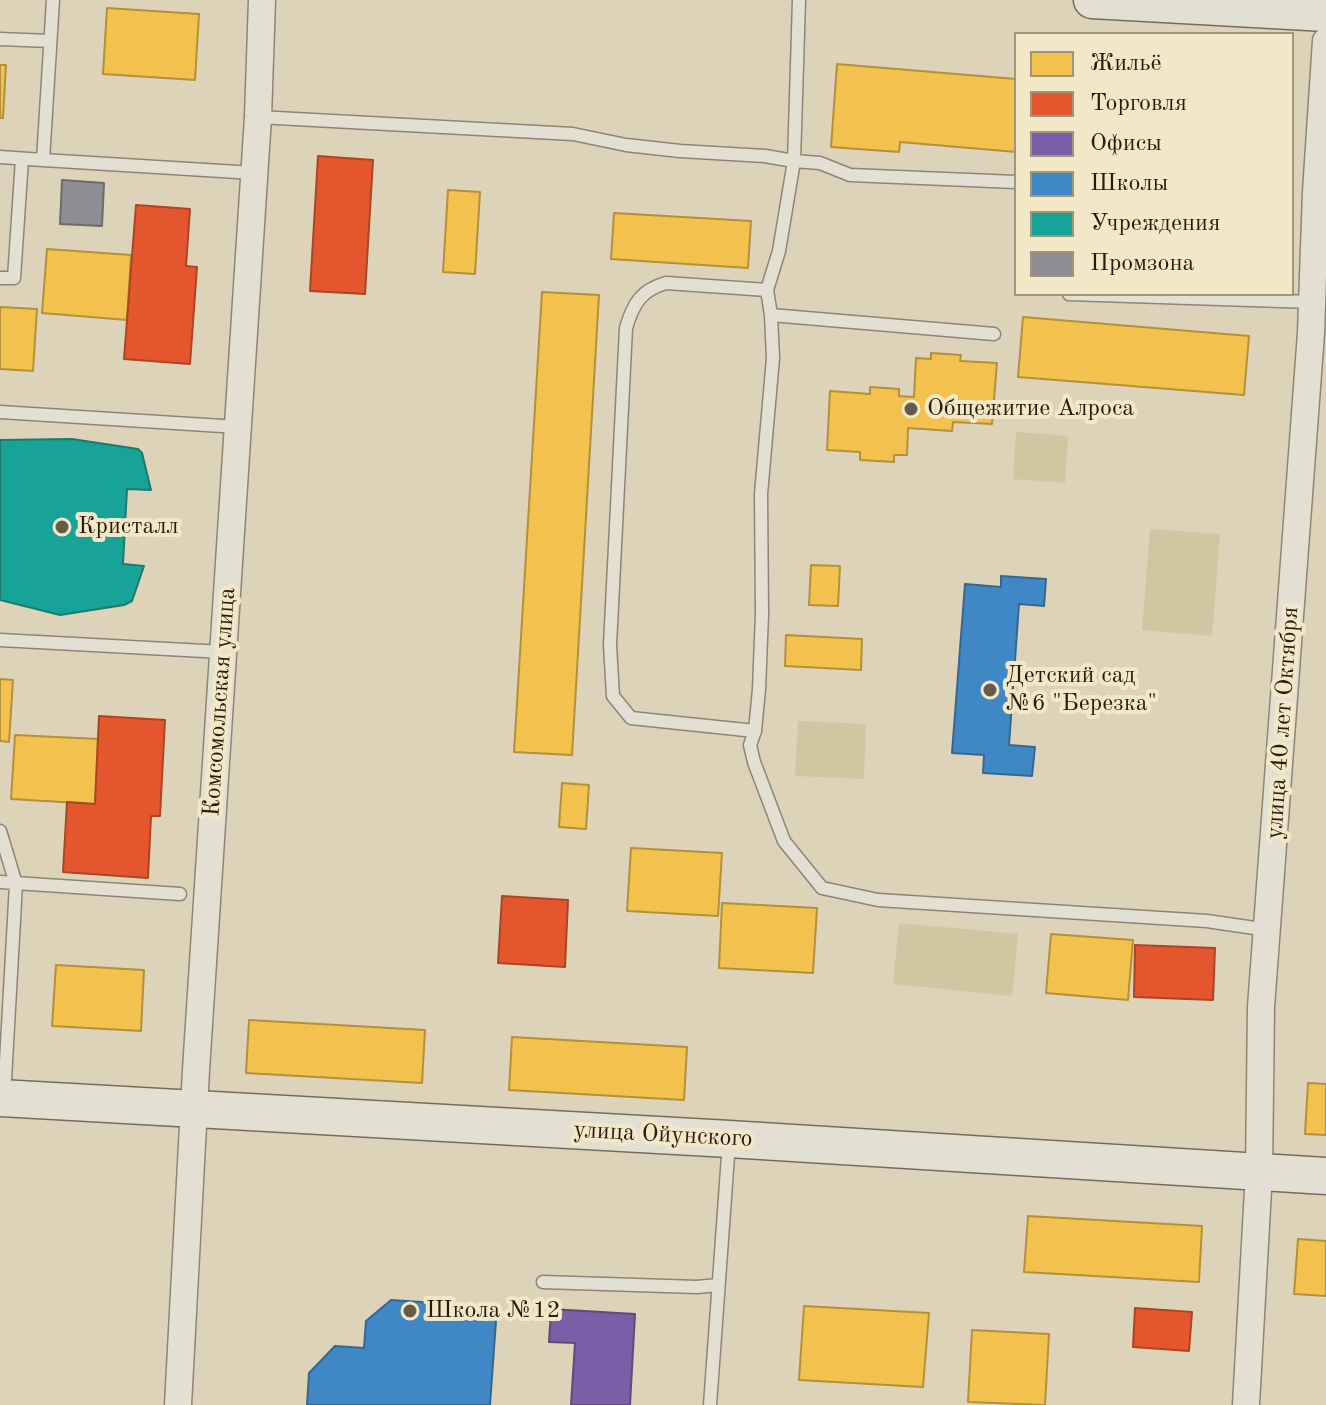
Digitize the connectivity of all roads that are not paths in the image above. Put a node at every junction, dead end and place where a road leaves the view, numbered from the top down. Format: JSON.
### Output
{"nodes":[{"id":1,"x":53,"y":0,"type":"edge"},
{"id":2,"x":262,"y":0,"type":"edge"},
{"id":3,"x":799,"y":0,"type":"edge"},
{"id":4,"x":1092,"y":0,"type":"edge"},
{"id":5,"x":1326,"y":13,"type":"edge"},
{"id":6,"x":0,"y":39,"type":"edge"},
{"id":7,"x":50,"y":41,"type":"junction"},
{"id":8,"x":1326,"y":41,"type":"edge"},
{"id":9,"x":258,"y":117,"type":"junction"},
{"id":10,"x":0,"y":157,"type":"edge"},
{"id":11,"x":22,"y":159,"type":"junction"},
{"id":12,"x":43,"y":160,"type":"junction"},
{"id":13,"x":794,"y":161,"type":"junction"},
{"id":14,"x":254,"y":173,"type":"junction"},
{"id":15,"x":1014,"y":182,"type":"edge"},
{"id":16,"x":1321,"y":195,"type":"edge"},
{"id":17,"x":0,"y":278,"type":"edge"},
{"id":18,"x":767,"y":290,"type":"junction"},
{"id":19,"x":1130,"y":296,"type":"edge"},
{"id":20,"x":1312,"y":302,"type":"junction"},
{"id":21,"x":771,"y":315,"type":"junction"},
{"id":22,"x":994,"y":334,"type":"dead end"},
{"id":23,"x":1318,"y":334,"type":"edge"},
{"id":24,"x":0,"y":412,"type":"edge"},
{"id":25,"x":238,"y":427,"type":"junction"},
{"id":26,"x":0,"y":640,"type":"edge"},
{"id":27,"x":223,"y":652,"type":"junction"},
{"id":28,"x":755,"y":731,"type":"junction"},
{"id":29,"x":0,"y":831,"type":"edge"},
{"id":30,"x":0,"y":882,"type":"edge"},
{"id":31,"x":16,"y":884,"type":"junction"},
{"id":32,"x":180,"y":894,"type":"dead end"},
{"id":33,"x":1268,"y":930,"type":"junction"},
{"id":34,"x":2,"y":1098,"type":"edge"},
{"id":35,"x":194,"y":1109,"type":"junction"},
{"id":36,"x":729,"y":1139,"type":"junction"},
{"id":37,"x":1259,"y":1172,"type":"junction"},
{"id":38,"x":1326,"y":1176,"type":"edge"},
{"id":39,"x":543,"y":1282,"type":"dead end"},
{"id":40,"x":718,"y":1285,"type":"junction"},
{"id":41,"x":178,"y":1405,"type":"edge"},
{"id":42,"x":710,"y":1405,"type":"edge"},
{"id":43,"x":1246,"y":1405,"type":"edge"}],
"edges":[{"from":1,"to":7,"type":"lane"},
{"from":2,"to":9,"type":"street","name":"Комсомольская улица"},
{"from":3,"to":13,"type":"lane"},
{"from":4,"to":5,"type":"main road"},
{"from":6,"to":7,"type":"lane"},
{"from":7,"to":12,"type":"lane"},
{"from":8,"to":16,"type":"street","name":"улица 40 лет Октября"},
{"from":9,"to":13,"type":"lane"},
{"from":9,"to":14,"type":"street","name":"Комсомольская улица"},
{"from":10,"to":11,"type":"lane"},
{"from":11,"to":12,"type":"lane"},
{"from":11,"to":17,"type":"lane"},
{"from":12,"to":14,"type":"lane"},
{"from":13,"to":15,"type":"lane"},
{"from":13,"to":18,"type":"lane"},
{"from":14,"to":25,"type":"street","name":"Комсомольская улица"},
{"from":16,"to":20,"type":"street","name":"улица 40 лет Октября"},
{"from":18,"to":21,"type":"lane"},
{"from":18,"to":28,"type":"lane"},
{"from":19,"to":20,"type":"lane"},
{"from":20,"to":23,"type":"street","name":"улица 40 лет Октября"},
{"from":21,"to":22,"type":"lane"},
{"from":21,"to":28,"type":"lane"},
{"from":23,"to":33,"type":"street","name":"улица 40 лет Октября"},
{"from":24,"to":25,"type":"lane"},
{"from":25,"to":27,"type":"street","name":"Комсомольская улица"},
{"from":26,"to":27,"type":"lane"},
{"from":27,"to":35,"type":"street","name":"Комсомольская улица"},
{"from":28,"to":33,"type":"lane"},
{"from":29,"to":31,"type":"lane"},
{"from":30,"to":31,"type":"lane"},
{"from":31,"to":32,"type":"lane"},
{"from":31,"to":34,"type":"lane"},
{"from":33,"to":37,"type":"street","name":"улица 40 лет Октября"},
{"from":34,"to":35,"type":"main road","name":"улица Ойунского"},
{"from":35,"to":36,"type":"main road","name":"улица Ойунского"},
{"from":35,"to":41,"type":"street","name":"Комсомольская улица"},
{"from":36,"to":37,"type":"main road","name":"улица Ойунского"},
{"from":36,"to":40,"type":"lane"},
{"from":37,"to":38,"type":"main road","name":"улица Ойунского"},
{"from":37,"to":43,"type":"street","name":"улица 40 лет Октября"},
{"from":39,"to":40,"type":"lane"},
{"from":40,"to":42,"type":"lane"}]}
